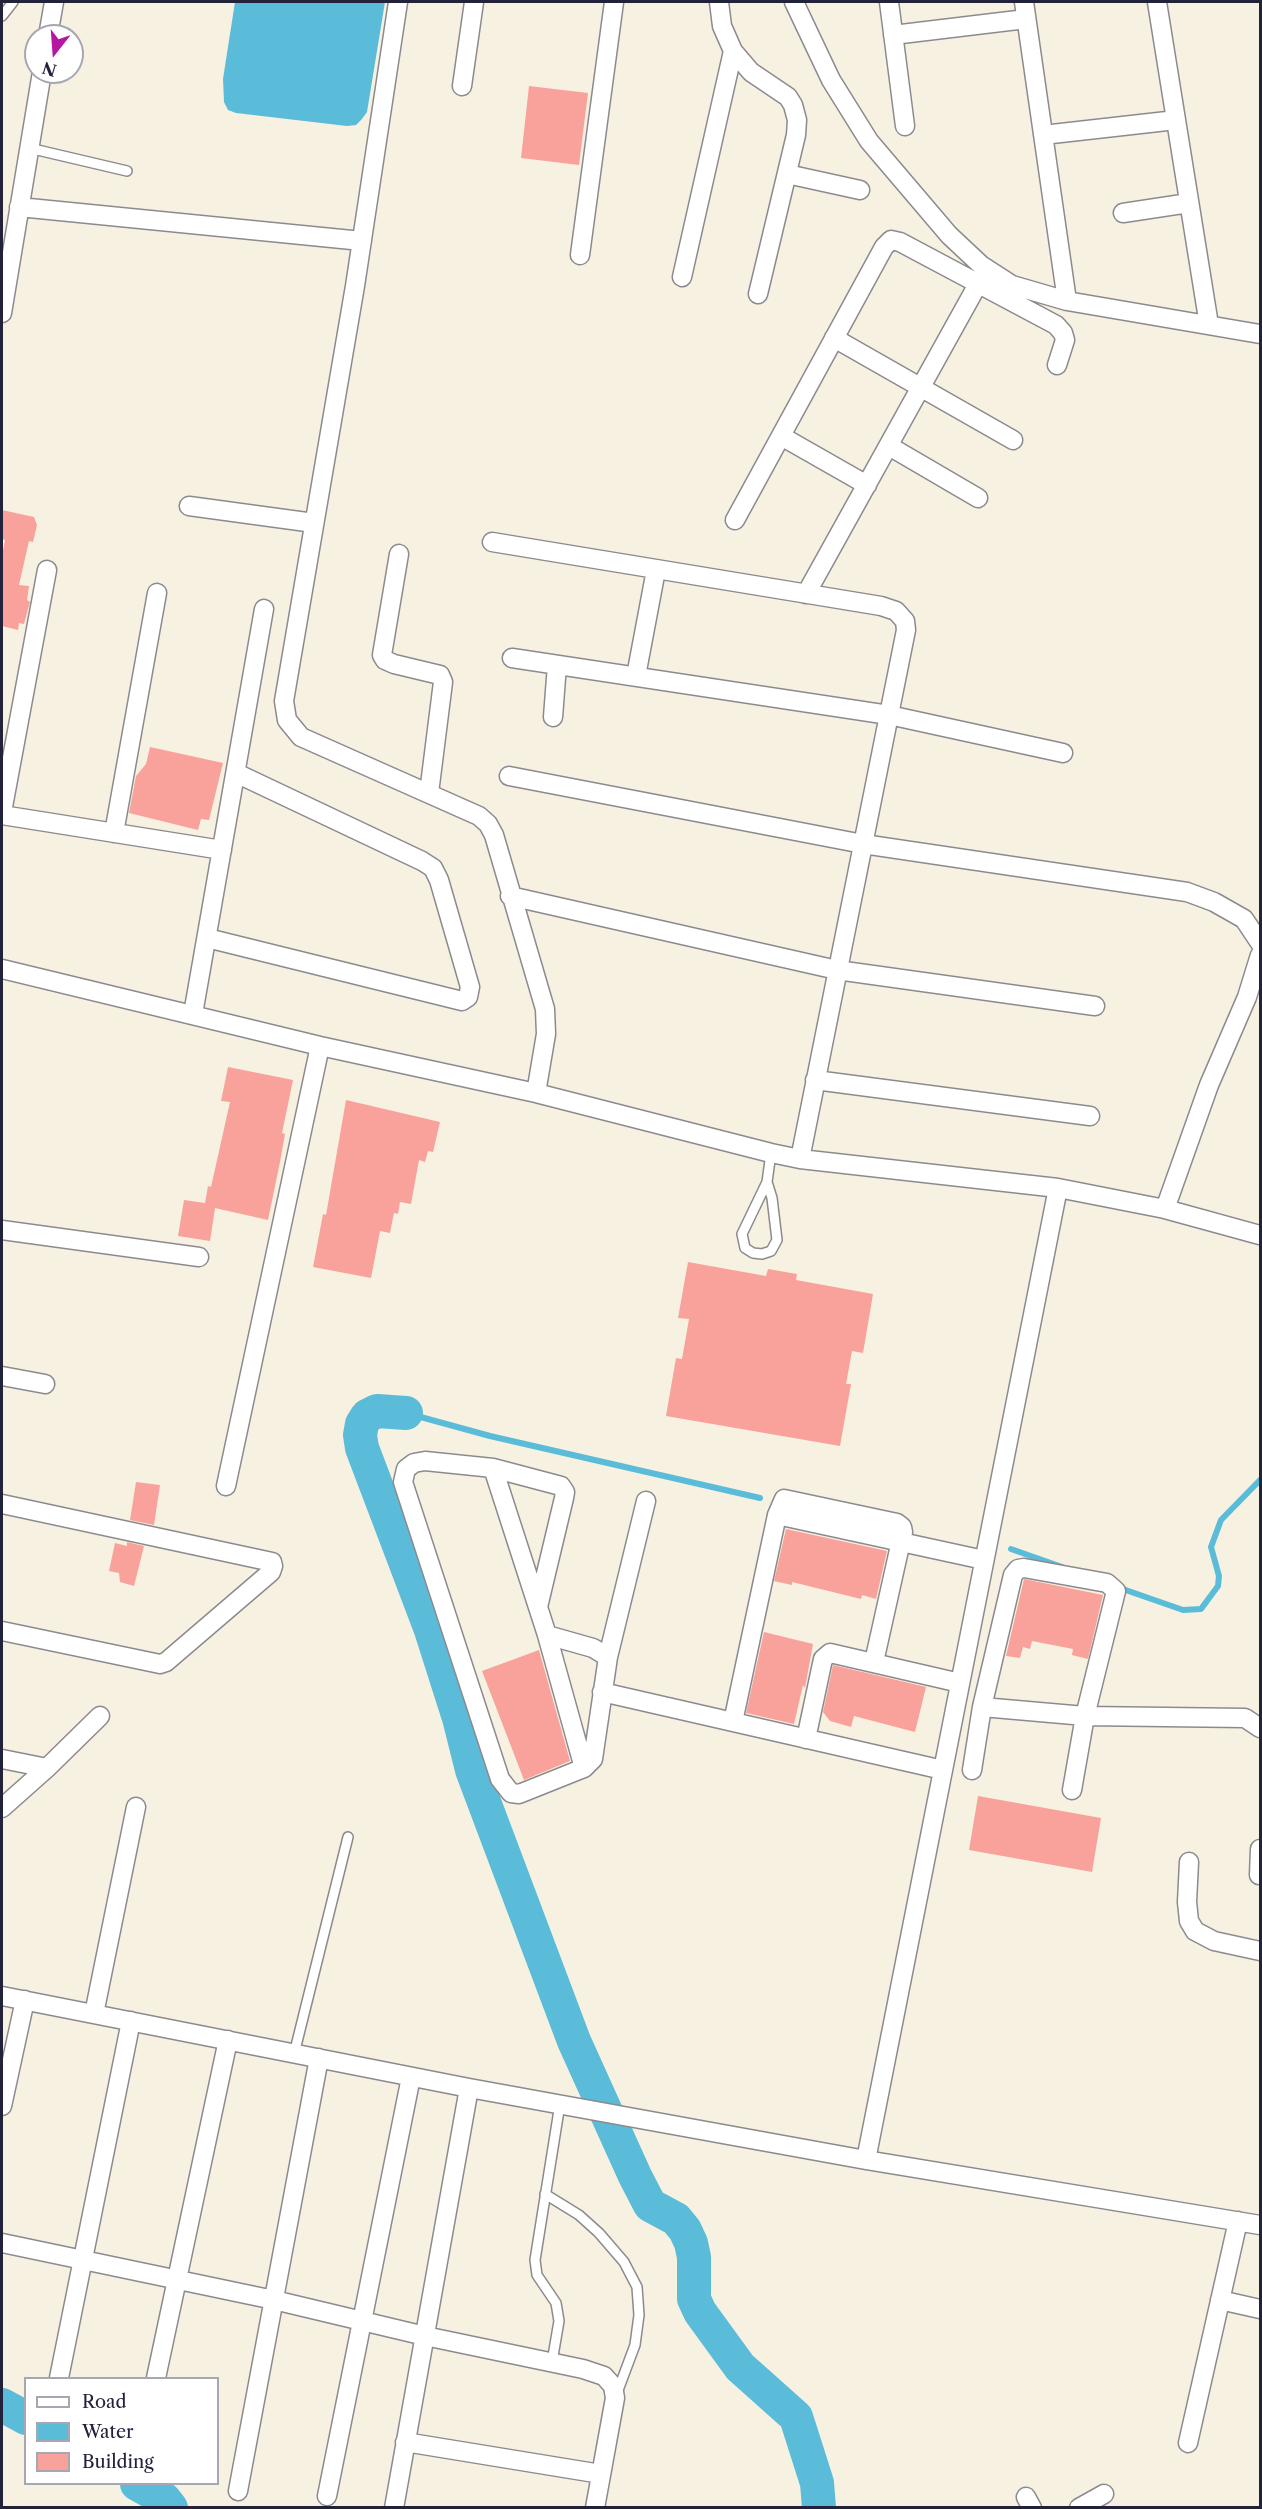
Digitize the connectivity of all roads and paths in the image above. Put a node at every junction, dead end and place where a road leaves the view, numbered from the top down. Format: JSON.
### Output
{"nodes":[{"id":1,"x":13,"y":2,"type":"edge"},
{"id":2,"x":54,"y":2,"type":"edge"},
{"id":3,"x":398,"y":2,"type":"edge"},
{"id":4,"x":474,"y":2,"type":"edge"},
{"id":5,"x":614,"y":2,"type":"edge"},
{"id":6,"x":719,"y":2,"type":"edge"},
{"id":7,"x":794,"y":2,"type":"edge"},
{"id":8,"x":889,"y":2,"type":"edge"},
{"id":9,"x":1157,"y":2,"type":"edge"},
{"id":10,"x":1025,"y":10,"type":"edge"},
{"id":11,"x":2,"y":16,"type":"edge"},
{"id":12,"x":50,"y":24,"type":"edge"},
{"id":13,"x":893,"y":35,"type":"junction"},
{"id":14,"x":733,"y":51,"type":"junction"},
{"id":15,"x":40,"y":84,"type":"edge"},
{"id":16,"x":462,"y":86,"type":"dead end"},
{"id":17,"x":1176,"y":120,"type":"junction"},
{"id":18,"x":905,"y":126,"type":"dead end"},
{"id":19,"x":1043,"y":135,"type":"junction"},
{"id":20,"x":29,"y":148,"type":"junction"},
{"id":21,"x":127,"y":171,"type":"dead end"},
{"id":22,"x":786,"y":174,"type":"junction"},
{"id":23,"x":860,"y":190,"type":"dead end"},
{"id":24,"x":1189,"y":203,"type":"junction"},
{"id":25,"x":19,"y":207,"type":"junction"},
{"id":26,"x":1123,"y":213,"type":"dead end"},
{"id":27,"x":362,"y":241,"type":"junction"},
{"id":28,"x":580,"y":255,"type":"dead end"},
{"id":29,"x":682,"y":277,"type":"dead end"},
{"id":30,"x":978,"y":284,"type":"junction"},
{"id":31,"x":758,"y":294,"type":"dead end"},
{"id":32,"x":1066,"y":301,"type":"junction"},
{"id":33,"x":2,"y":313,"type":"edge"},
{"id":34,"x":1209,"y":325,"type":"junction"},
{"id":35,"x":1260,"y":334,"type":"edge"},
{"id":36,"x":834,"y":338,"type":"junction"},
{"id":37,"x":1057,"y":365,"type":"dead end"},
{"id":38,"x":922,"y":387,"type":"junction"},
{"id":39,"x":781,"y":436,"type":"junction"},
{"id":40,"x":1013,"y":440,"type":"dead end"},
{"id":41,"x":889,"y":446,"type":"junction"},
{"id":42,"x":867,"y":485,"type":"junction"},
{"id":43,"x":978,"y":498,"type":"dead end"},
{"id":44,"x":189,"y":506,"type":"dead end"},
{"id":45,"x":735,"y":520,"type":"dead end"},
{"id":46,"x":314,"y":523,"type":"junction"},
{"id":47,"x":492,"y":542,"type":"dead end"},
{"id":48,"x":399,"y":554,"type":"dead end"},
{"id":49,"x":47,"y":570,"type":"dead end"},
{"id":50,"x":656,"y":570,"type":"junction"},
{"id":51,"x":157,"y":593,"type":"dead end"},
{"id":52,"x":806,"y":594,"type":"junction"},
{"id":53,"x":264,"y":609,"type":"dead end"},
{"id":54,"x":512,"y":658,"type":"dead end"},
{"id":55,"x":558,"y":665,"type":"junction"},
{"id":56,"x":636,"y":676,"type":"junction"},
{"id":57,"x":889,"y":714,"type":"junction"},
{"id":58,"x":553,"y":717,"type":"dead end"},
{"id":59,"x":1063,"y":753,"type":"dead end"},
{"id":60,"x":236,"y":773,"type":"junction"},
{"id":61,"x":509,"y":776,"type":"dead end"},
{"id":62,"x":429,"y":793,"type":"junction"},
{"id":63,"x":2,"y":813,"type":"edge"},
{"id":64,"x":114,"y":833,"type":"junction"},
{"id":65,"x":863,"y":843,"type":"junction"},
{"id":66,"x":222,"y":850,"type":"junction"},
{"id":67,"x":510,"y":896,"type":"junction"},
{"id":68,"x":207,"y":938,"type":"junction"},
{"id":69,"x":1260,"y":943,"type":"edge"},
{"id":70,"x":1260,"y":955,"type":"edge"},
{"id":71,"x":2,"y":969,"type":"edge"},
{"id":72,"x":837,"y":970,"type":"junction"},
{"id":73,"x":1095,"y":1006,"type":"dead end"},
{"id":74,"x":193,"y":1014,"type":"junction"},
{"id":75,"x":320,"y":1046,"type":"junction"},
{"id":76,"x":815,"y":1080,"type":"junction"},
{"id":77,"x":536,"y":1093,"type":"junction"},
{"id":78,"x":1090,"y":1116,"type":"dead end"},
{"id":79,"x":771,"y":1154,"type":"junction"},
{"id":80,"x":800,"y":1159,"type":"junction"},
{"id":81,"x":767,"y":1182,"type":"junction"},
{"id":82,"x":1058,"y":1188,"type":"junction"},
{"id":83,"x":1165,"y":1209,"type":"junction"},
{"id":84,"x":2,"y":1230,"type":"edge"},
{"id":85,"x":1256,"y":1235,"type":"edge"},
{"id":86,"x":199,"y":1257,"type":"dead end"},
{"id":87,"x":2,"y":1376,"type":"edge"},
{"id":88,"x":45,"y":1384,"type":"dead end"},
{"id":89,"x":493,"y":1468,"type":"junction"},
{"id":90,"x":226,"y":1486,"type":"dead end"},
{"id":91,"x":646,"y":1501,"type":"dead end"},
{"id":92,"x":2,"y":1504,"type":"edge"},
{"id":93,"x":901,"y":1543,"type":"junction"},
{"id":94,"x":984,"y":1560,"type":"junction"},
{"id":95,"x":538,"y":1607,"type":"junction"},
{"id":96,"x":2,"y":1631,"type":"edge"},
{"id":97,"x":547,"y":1635,"type":"junction"},
{"id":98,"x":608,"y":1657,"type":"junction"},
{"id":99,"x":964,"y":1661,"type":"junction"},
{"id":100,"x":874,"y":1662,"type":"junction"},
{"id":101,"x":993,"y":1667,"type":"junction"},
{"id":102,"x":960,"y":1683,"type":"junction"},
{"id":103,"x":602,"y":1692,"type":"junction"},
{"id":104,"x":982,"y":1707,"type":"junction"},
{"id":105,"x":100,"y":1716,"type":"dead end"},
{"id":106,"x":1085,"y":1716,"type":"junction"},
{"id":107,"x":733,"y":1722,"type":"junction"},
{"id":108,"x":1260,"y":1728,"type":"edge"},
{"id":109,"x":806,"y":1739,"type":"junction"},
{"id":110,"x":2,"y":1759,"type":"edge"},
{"id":111,"x":47,"y":1768,"type":"junction"},
{"id":112,"x":584,"y":1768,"type":"junction"},
{"id":113,"x":943,"y":1770,"type":"junction"},
{"id":114,"x":972,"y":1770,"type":"dead end"},
{"id":115,"x":1072,"y":1790,"type":"dead end"},
{"id":116,"x":136,"y":1807,"type":"dead end"},
{"id":117,"x":2,"y":1808,"type":"edge"},
{"id":118,"x":348,"y":1837,"type":"dead end"},
{"id":119,"x":1260,"y":1849,"type":"edge"},
{"id":120,"x":1189,"y":1862,"type":"dead end"},
{"id":121,"x":1259,"y":1875,"type":"edge"},
{"id":122,"x":1260,"y":1952,"type":"edge"},
{"id":123,"x":2,"y":1996,"type":"edge"},
{"id":124,"x":25,"y":2000,"type":"junction"},
{"id":125,"x":94,"y":2014,"type":"junction"},
{"id":126,"x":130,"y":2021,"type":"junction"},
{"id":127,"x":228,"y":2040,"type":"junction"},
{"id":128,"x":294,"y":2054,"type":"junction"},
{"id":129,"x":319,"y":2058,"type":"junction"},
{"id":130,"x":411,"y":2077,"type":"junction"},
{"id":131,"x":469,"y":2088,"type":"junction"},
{"id":132,"x":2,"y":2106,"type":"edge"},
{"id":133,"x":568,"y":2106,"type":"junction"},
{"id":134,"x":866,"y":2160,"type":"junction"},
{"id":135,"x":544,"y":2194,"type":"junction"},
{"id":136,"x":1238,"y":2221,"type":"junction"},
{"id":137,"x":1260,"y":2225,"type":"edge"},
{"id":138,"x":2,"y":2243,"type":"edge"},
{"id":139,"x":82,"y":2260,"type":"junction"},
{"id":140,"x":177,"y":2280,"type":"junction"},
{"id":141,"x":274,"y":2300,"type":"junction"},
{"id":142,"x":1220,"y":2300,"type":"junction"},
{"id":143,"x":1260,"y":2309,"type":"edge"},
{"id":144,"x":362,"y":2322,"type":"junction"},
{"id":145,"x":424,"y":2336,"type":"junction"},
{"id":146,"x":552,"y":2362,"type":"junction"},
{"id":147,"x":58,"y":2377,"type":"edge"},
{"id":148,"x":156,"y":2377,"type":"edge"},
{"id":149,"x":615,"y":2398,"type":"junction"},
{"id":150,"x":405,"y":2442,"type":"junction"},
{"id":151,"x":1188,"y":2443,"type":"dead end"},
{"id":152,"x":601,"y":2474,"type":"junction"},
{"id":153,"x":238,"y":2491,"type":"dead end"},
{"id":154,"x":1104,"y":2494,"type":"dead end"},
{"id":155,"x":327,"y":2496,"type":"dead end"},
{"id":156,"x":394,"y":2508,"type":"edge"},
{"id":157,"x":595,"y":2508,"type":"edge"},
{"id":158,"x":1079,"y":2508,"type":"edge"}],
"edges":[{"from":1,"to":11,"type":"lane"},
{"from":2,"to":12,"type":"street"},
{"from":3,"to":27,"type":"street"},
{"from":4,"to":16,"type":"street"},
{"from":5,"to":28,"type":"street"},
{"from":6,"to":14,"type":"street"},
{"from":7,"to":32,"type":"street"},
{"from":8,"to":13,"type":"street"},
{"from":9,"to":17,"type":"street"},
{"from":10,"to":13,"type":"street"},
{"from":10,"to":19,"type":"street"},
{"from":13,"to":18,"type":"street"},
{"from":14,"to":22,"type":"street"},
{"from":14,"to":29,"type":"street"},
{"from":15,"to":20,"type":"street"},
{"from":17,"to":19,"type":"street"},
{"from":17,"to":24,"type":"street"},
{"from":19,"to":32,"type":"street"},
{"from":20,"to":21,"type":"lane"},
{"from":20,"to":25,"type":"street"},
{"from":22,"to":23,"type":"street"},
{"from":22,"to":31,"type":"street"},
{"from":24,"to":26,"type":"street"},
{"from":24,"to":34,"type":"street"},
{"from":25,"to":27,"type":"street"},
{"from":25,"to":33,"type":"street"},
{"from":27,"to":46,"type":"street"},
{"from":30,"to":36,"type":"street"},
{"from":30,"to":37,"type":"street"},
{"from":30,"to":38,"type":"street"},
{"from":32,"to":34,"type":"street"},
{"from":34,"to":35,"type":"street"},
{"from":36,"to":38,"type":"street"},
{"from":36,"to":39,"type":"street"},
{"from":38,"to":40,"type":"street"},
{"from":38,"to":41,"type":"street"},
{"from":39,"to":42,"type":"street"},
{"from":39,"to":45,"type":"street"},
{"from":41,"to":42,"type":"street"},
{"from":41,"to":43,"type":"street"},
{"from":42,"to":52,"type":"street"},
{"from":44,"to":46,"type":"street"},
{"from":46,"to":62,"type":"street"},
{"from":47,"to":50,"type":"street"},
{"from":48,"to":62,"type":"street"},
{"from":49,"to":63,"type":"street"},
{"from":50,"to":52,"type":"street"},
{"from":50,"to":56,"type":"street"},
{"from":51,"to":64,"type":"street"},
{"from":52,"to":57,"type":"street"},
{"from":53,"to":60,"type":"street"},
{"from":54,"to":55,"type":"street"},
{"from":55,"to":56,"type":"street"},
{"from":55,"to":58,"type":"street"},
{"from":56,"to":57,"type":"street"},
{"from":57,"to":59,"type":"street"},
{"from":57,"to":65,"type":"street"},
{"from":60,"to":66,"type":"street"},
{"from":60,"to":68,"type":"street"},
{"from":61,"to":65,"type":"street"},
{"from":62,"to":67,"type":"street"},
{"from":63,"to":64,"type":"street"},
{"from":64,"to":66,"type":"street"},
{"from":65,"to":69,"type":"street"},
{"from":65,"to":72,"type":"street"},
{"from":66,"to":68,"type":"street"},
{"from":67,"to":72,"type":"street"},
{"from":67,"to":77,"type":"street"},
{"from":68,"to":74,"type":"street"},
{"from":70,"to":83,"type":"street"},
{"from":71,"to":74,"type":"street"},
{"from":72,"to":73,"type":"street"},
{"from":72,"to":76,"type":"street"},
{"from":74,"to":75,"type":"street"},
{"from":75,"to":77,"type":"street"},
{"from":75,"to":90,"type":"street"},
{"from":76,"to":78,"type":"street"},
{"from":76,"to":80,"type":"street"},
{"from":77,"to":79,"type":"street"},
{"from":79,"to":80,"type":"street"},
{"from":79,"to":81,"type":"lane"},
{"from":80,"to":82,"type":"street"},
{"from":81,"to":81,"type":"lane"},
{"from":82,"to":83,"type":"street"},
{"from":82,"to":94,"type":"street"},
{"from":83,"to":85,"type":"street"},
{"from":84,"to":86,"type":"street"},
{"from":87,"to":88,"type":"street"},
{"from":89,"to":95,"type":"street"},
{"from":89,"to":95,"type":"street"},
{"from":89,"to":112,"type":"street"},
{"from":91,"to":98,"type":"street"},
{"from":92,"to":96,"type":"street"},
{"from":93,"to":94,"type":"street"},
{"from":93,"to":100,"type":"street"},
{"from":93,"to":107,"type":"street"},
{"from":94,"to":99,"type":"street"},
{"from":95,"to":97,"type":"street"},
{"from":97,"to":98,"type":"street"},
{"from":97,"to":112,"type":"street"},
{"from":98,"to":103,"type":"street"},
{"from":99,"to":101,"type":"street"},
{"from":99,"to":102,"type":"street"},
{"from":100,"to":102,"type":"street"},
{"from":100,"to":109,"type":"street"},
{"from":101,"to":104,"type":"street"},
{"from":101,"to":106,"type":"street"},
{"from":102,"to":113,"type":"street"},
{"from":103,"to":107,"type":"street"},
{"from":103,"to":112,"type":"street"},
{"from":104,"to":106,"type":"street"},
{"from":104,"to":114,"type":"street"},
{"from":105,"to":111,"type":"street"},
{"from":106,"to":108,"type":"street"},
{"from":106,"to":115,"type":"street"},
{"from":107,"to":109,"type":"street"},
{"from":109,"to":113,"type":"street"},
{"from":110,"to":111,"type":"street"},
{"from":111,"to":117,"type":"street"},
{"from":113,"to":134,"type":"street"},
{"from":116,"to":125,"type":"street"},
{"from":118,"to":128,"type":"lane"},
{"from":119,"to":121,"type":"street"},
{"from":120,"to":122,"type":"street"},
{"from":123,"to":124,"type":"street"},
{"from":124,"to":125,"type":"street"},
{"from":124,"to":132,"type":"street"},
{"from":125,"to":126,"type":"street"},
{"from":126,"to":127,"type":"street"},
{"from":126,"to":139,"type":"street"},
{"from":127,"to":128,"type":"street"},
{"from":127,"to":140,"type":"street"},
{"from":128,"to":129,"type":"street"},
{"from":129,"to":130,"type":"street"},
{"from":129,"to":141,"type":"street"},
{"from":130,"to":131,"type":"street"},
{"from":130,"to":144,"type":"street"},
{"from":131,"to":133,"type":"street"},
{"from":131,"to":145,"type":"street"},
{"from":133,"to":134,"type":"street"},
{"from":133,"to":135,"type":"lane"},
{"from":134,"to":136,"type":"street"},
{"from":135,"to":146,"type":"lane"},
{"from":135,"to":149,"type":"lane"},
{"from":136,"to":137,"type":"street"},
{"from":136,"to":142,"type":"street"},
{"from":138,"to":139,"type":"street"},
{"from":139,"to":140,"type":"street"},
{"from":139,"to":147,"type":"street"},
{"from":140,"to":141,"type":"street"},
{"from":140,"to":148,"type":"street"},
{"from":141,"to":144,"type":"street"},
{"from":141,"to":153,"type":"street"},
{"from":142,"to":143,"type":"street"},
{"from":142,"to":151,"type":"street"},
{"from":144,"to":145,"type":"street"},
{"from":144,"to":155,"type":"street"},
{"from":145,"to":146,"type":"street"},
{"from":145,"to":150,"type":"street"},
{"from":146,"to":149,"type":"street"},
{"from":149,"to":152,"type":"street"},
{"from":150,"to":152,"type":"street"},
{"from":150,"to":156,"type":"street"},
{"from":152,"to":157,"type":"street"},
{"from":154,"to":158,"type":"street"}]}
